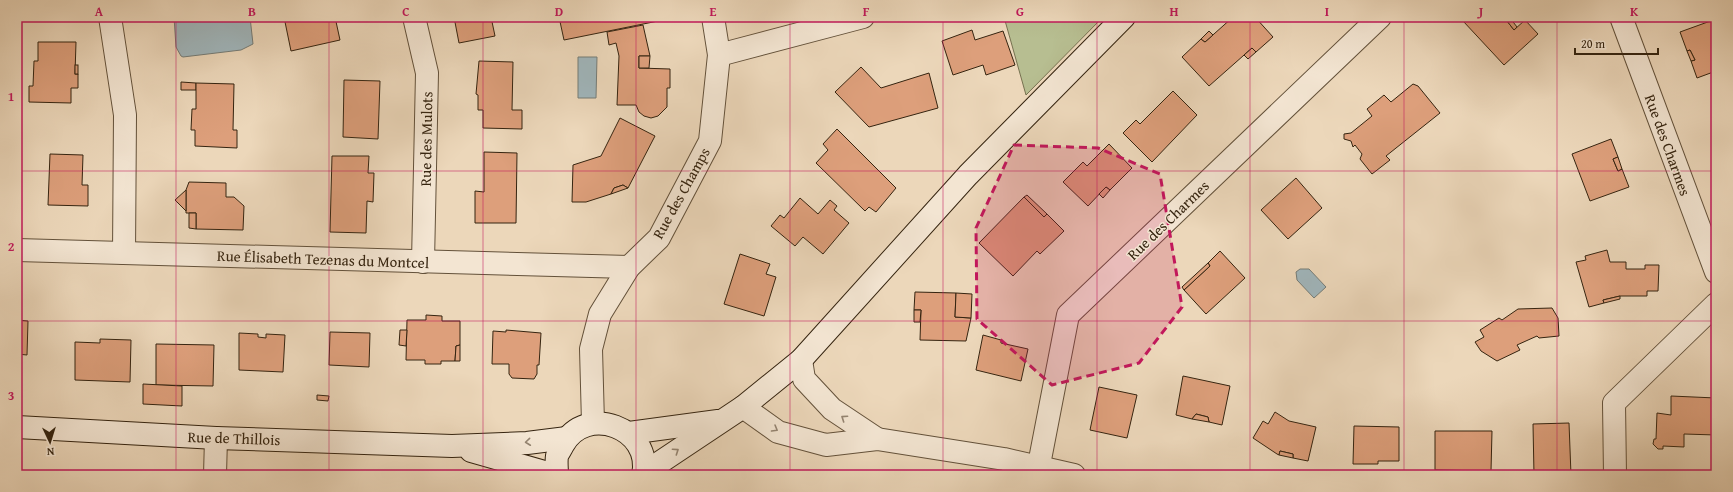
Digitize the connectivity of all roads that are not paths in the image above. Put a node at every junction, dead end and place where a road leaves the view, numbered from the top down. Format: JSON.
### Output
{"nodes":[{"id":1,"x":110,"y":17,"type":"edge"},
{"id":2,"x":414,"y":17,"type":"edge"},
{"id":3,"x":713,"y":17,"type":"edge"},
{"id":4,"x":863,"y":17,"type":"edge"},
{"id":5,"x":1124,"y":17,"type":"edge"},
{"id":6,"x":1380,"y":17,"type":"edge"},
{"id":7,"x":1621,"y":17,"type":"edge"},
{"id":8,"x":719,"y":55,"type":"junction"},
{"id":9,"x":17,"y":250,"type":"edge"},
{"id":10,"x":124,"y":253,"type":"junction"},
{"id":11,"x":422,"y":262,"type":"junction"},
{"id":12,"x":629,"y":268,"type":"junction"},
{"id":13,"x":1716,"y":272,"type":"edge"},
{"id":14,"x":1716,"y":304,"type":"edge"},
{"id":15,"x":801,"y":360,"type":"junction"},
{"id":16,"x":743,"y":407,"type":"junction"},
{"id":17,"x":723,"y":420,"type":"junction"},
{"id":18,"x":593,"y":423,"type":"junction"},
{"id":19,"x":17,"y":427,"type":"edge"},
{"id":20,"x":629,"y":433,"type":"junction"},
{"id":21,"x":216,"y":438,"type":"junction"},
{"id":22,"x":567,"y":438,"type":"junction"},
{"id":23,"x":876,"y":440,"type":"junction"},
{"id":24,"x":452,"y":446,"type":"junction"},
{"id":25,"x":1038,"y":471,"type":"edge"},
{"id":26,"x":643,"y":474,"type":"edge"},
{"id":27,"x":215,"y":475,"type":"edge"},
{"id":28,"x":556,"y":475,"type":"edge"},
{"id":29,"x":1074,"y":475,"type":"edge"},
{"id":30,"x":1615,"y":475,"type":"edge"}],
"edges":[{"from":1,"to":10,"type":"street"},
{"from":2,"to":11,"type":"street","name":"Rue des Mulots"},
{"from":3,"to":8,"type":"street","name":"Rue des Champs"},
{"from":4,"to":8,"type":"street"},
{"from":5,"to":15,"type":"street"},
{"from":6,"to":25,"type":"street","name":"Rue des Charmes"},
{"from":7,"to":13,"type":"street","name":"Rue des Charmes"},
{"from":8,"to":12,"type":"street","name":"Rue des Champs"},
{"from":9,"to":10,"type":"street","name":"Rue Élisabeth Tezenas du Montcel"},
{"from":10,"to":11,"type":"street","name":"Rue Élisabeth Tezenas du Montcel"},
{"from":11,"to":12,"type":"street","name":"Rue Élisabeth Tezenas du Montcel"},
{"from":12,"to":18,"type":"street","name":"Rue des Champs"},
{"from":14,"to":30,"type":"street"},
{"from":15,"to":16,"type":"street"},
{"from":23,"to":15,"type":"street","one_way":true},
{"from":16,"to":17,"type":"street"},
{"from":16,"to":23,"type":"street","one_way":true},
{"from":17,"to":20,"type":"street"},
{"from":26,"to":17,"type":"street","one_way":true},
{"from":18,"to":20,"type":"street"},
{"from":18,"to":22,"type":"street"},
{"from":19,"to":21,"type":"street","name":"Rue de Thillois"},
{"from":20,"to":26,"type":"street"},
{"from":21,"to":24,"type":"street","name":"Rue de Thillois"},
{"from":21,"to":27,"type":"street"},
{"from":22,"to":24,"type":"street","name":"Rue de Thillois","one_way":true},
{"from":22,"to":28,"type":"street"},
{"from":23,"to":25,"type":"street"},
{"from":24,"to":28,"type":"street","name":"Rue de Thillois"},
{"from":25,"to":29,"type":"street"}]}
